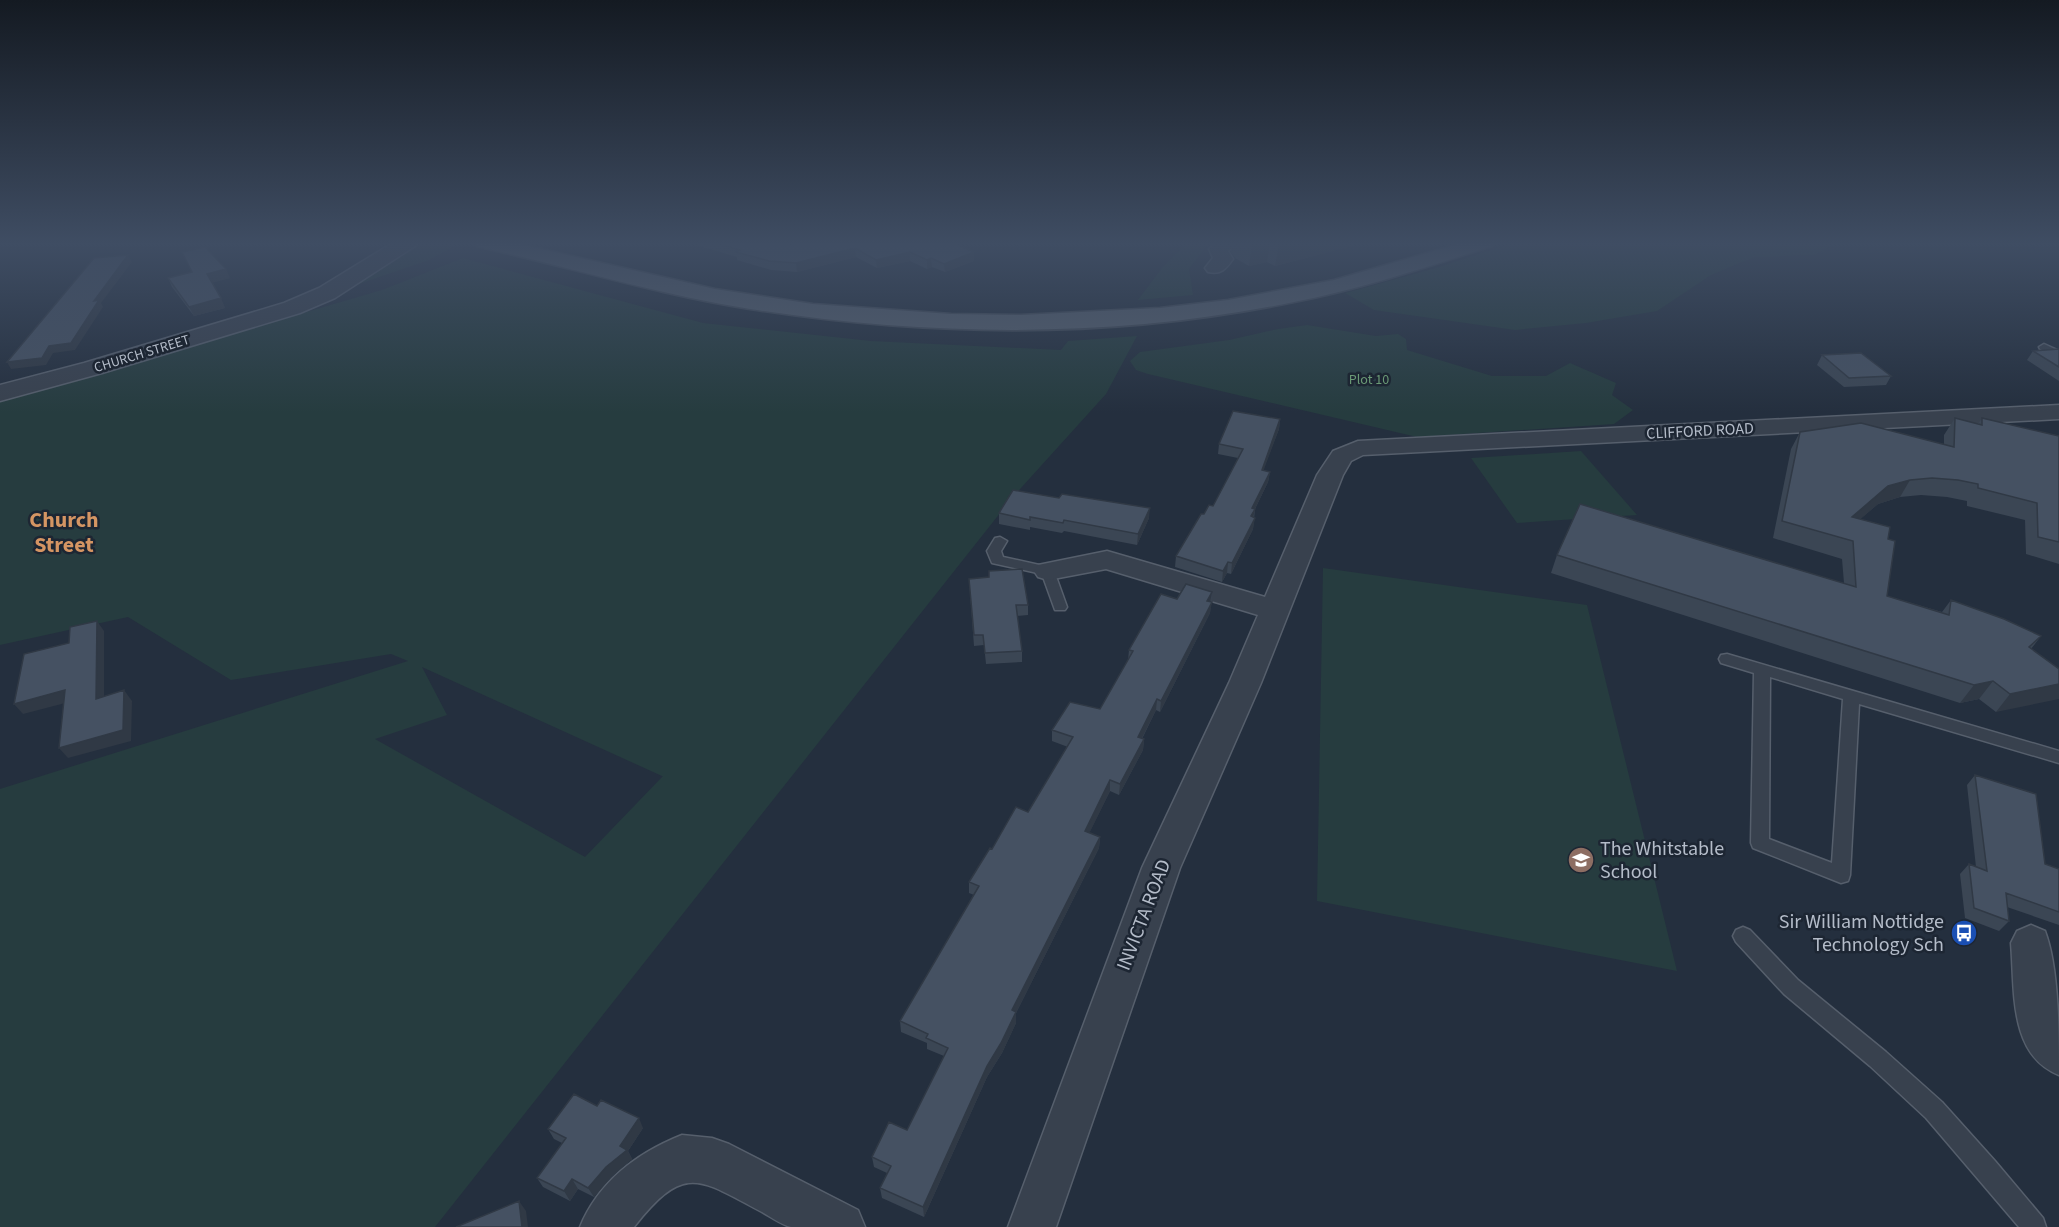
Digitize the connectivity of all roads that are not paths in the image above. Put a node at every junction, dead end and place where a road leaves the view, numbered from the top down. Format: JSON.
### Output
{"nodes":[{"id":1,"x":312,"y":299,"type":"edge"},
{"id":2,"x":738,"y":299,"type":"edge"},
{"id":3,"x":1267,"y":299,"type":"edge"},
{"id":4,"x":2044,"y":347,"type":"dead end"},
{"id":5,"x":2059,"y":356,"type":"edge"},
{"id":6,"x":0,"y":393,"type":"edge"},
{"id":7,"x":2059,"y":412,"type":"edge"},
{"id":8,"x":1342,"y":456,"type":"joint"},
{"id":9,"x":1000,"y":541,"type":"dead end"},
{"id":10,"x":1048,"y":571,"type":"junction"},
{"id":11,"x":1060,"y":607,"type":"dead end"},
{"id":12,"x":1275,"y":610,"type":"junction"},
{"id":13,"x":1727,"y":659,"type":"dead end"},
{"id":14,"x":1762,"y":669,"type":"junction"},
{"id":15,"x":1851,"y":695,"type":"junction"},
{"id":16,"x":2059,"y":757,"type":"edge"},
{"id":17,"x":1743,"y":936,"type":"dead end"},
{"id":18,"x":2031,"y":943,"type":"dead end"},
{"id":19,"x":2059,"y":1054,"type":"edge"},
{"id":20,"x":604,"y":1227,"type":"edge"},
{"id":21,"x":841,"y":1227,"type":"edge"},
{"id":22,"x":1032,"y":1227,"type":"edge"},
{"id":23,"x":2034,"y":1227,"type":"edge"}],
"edges":[{"from":1,"to":6,"type":"street","name":"CHURCH STREET"},
{"from":2,"to":3,"type":"main road"},
{"from":4,"to":5,"type":"lane"},
{"from":7,"to":8,"type":"street","name":"CLIFFORD ROAD"},
{"from":8,"to":12,"type":"street","name":"INVICTA ROAD"},
{"from":9,"to":10,"type":"lane"},
{"from":10,"to":11,"type":"lane"},
{"from":10,"to":12,"type":"street"},
{"from":12,"to":22,"type":"street","name":"INVICTA ROAD"},
{"from":13,"to":14,"type":"lane"},
{"from":14,"to":15,"type":"lane"},
{"from":14,"to":15,"type":"lane"},
{"from":15,"to":16,"type":"lane"},
{"from":17,"to":23,"type":"lane"},
{"from":18,"to":19,"type":"street"},
{"from":20,"to":21,"type":"street"}]}
